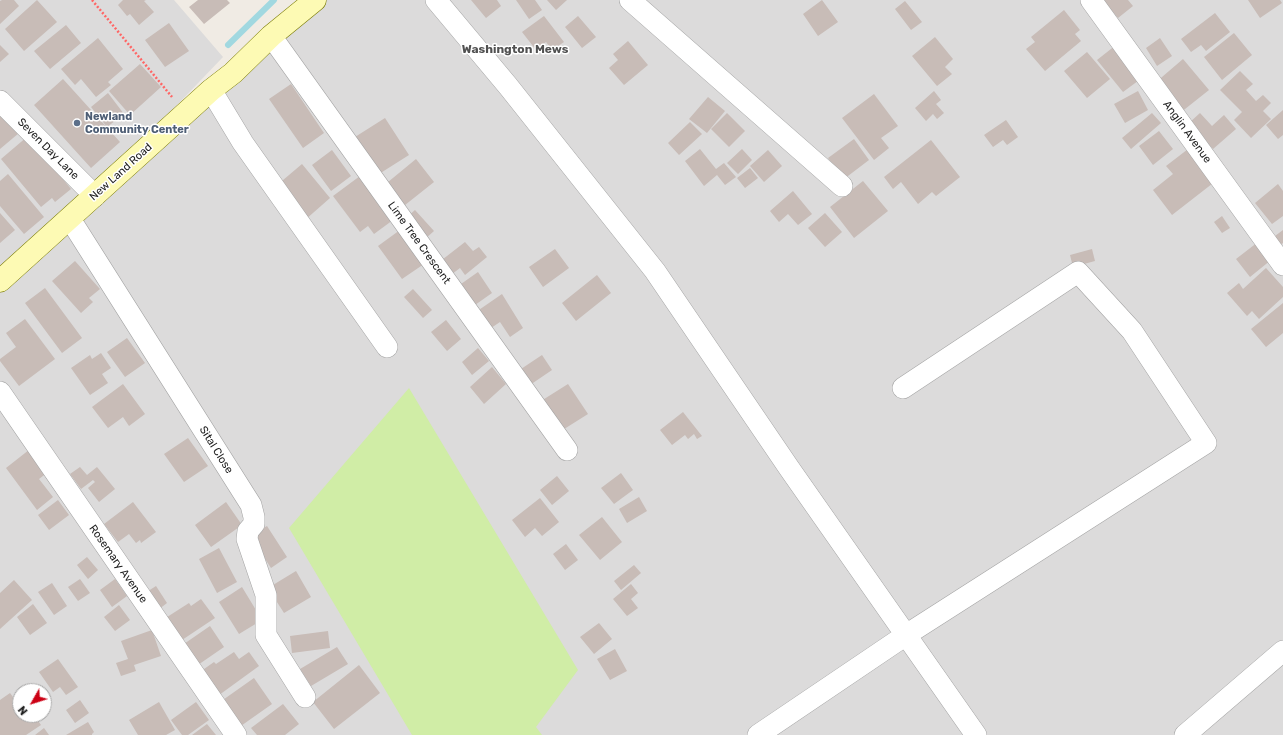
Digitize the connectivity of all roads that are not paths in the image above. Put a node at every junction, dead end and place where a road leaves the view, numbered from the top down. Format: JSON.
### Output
{"nodes":[{"id":1,"x":315,"y":0,"type":"edge"},
{"id":2,"x":436,"y":0,"type":"edge"},
{"id":3,"x":630,"y":0,"type":"edge"},
{"id":4,"x":1091,"y":0,"type":"edge"},
{"id":5,"x":271,"y":36,"type":"junction"},
{"id":6,"x":211,"y":90,"type":"junction"},
{"id":7,"x":0,"y":101,"type":"edge"},
{"id":8,"x":842,"y":186,"type":"dead end"},
{"id":9,"x":95,"y":196,"type":"junction"},
{"id":10,"x":70,"y":219,"type":"junction"},
{"id":11,"x":1283,"y":264,"type":"edge"},
{"id":12,"x":3,"y":274,"type":"edge"},
{"id":13,"x":387,"y":347,"type":"dead end"},
{"id":14,"x":903,"y":388,"type":"dead end"},
{"id":15,"x":0,"y":392,"type":"edge"},
{"id":16,"x":566,"y":450,"type":"dead end"},
{"id":17,"x":906,"y":635,"type":"junction"},
{"id":18,"x":1283,"y":650,"type":"edge"},
{"id":19,"x":306,"y":697,"type":"dead end"},
{"id":20,"x":236,"y":735,"type":"edge"},
{"id":21,"x":758,"y":735,"type":"edge"},
{"id":22,"x":976,"y":735,"type":"edge"},
{"id":23,"x":1185,"y":735,"type":"edge"}],
"edges":[{"from":1,"to":5,"type":"street","name":"New Land Road"},
{"from":2,"to":17,"type":"street"},
{"from":3,"to":8,"type":"street"},
{"from":4,"to":11,"type":"street","name":"Anglin Avenue"},
{"from":5,"to":6,"type":"street","name":"New Land Road"},
{"from":5,"to":16,"type":"street","name":"Lime Tree Crescent"},
{"from":6,"to":9,"type":"street","name":"New Land Road"},
{"from":6,"to":13,"type":"street"},
{"from":7,"to":9,"type":"street","name":"Seven Day Lane"},
{"from":9,"to":10,"type":"street","name":"New Land Road"},
{"from":10,"to":12,"type":"street","name":"New Land Road"},
{"from":10,"to":19,"type":"street","name":"Sital Close"},
{"from":14,"to":17,"type":"street"},
{"from":15,"to":20,"type":"street","name":"Rosemary Avenue"},
{"from":17,"to":21,"type":"street"},
{"from":17,"to":22,"type":"street"},
{"from":18,"to":23,"type":"street"}]}
